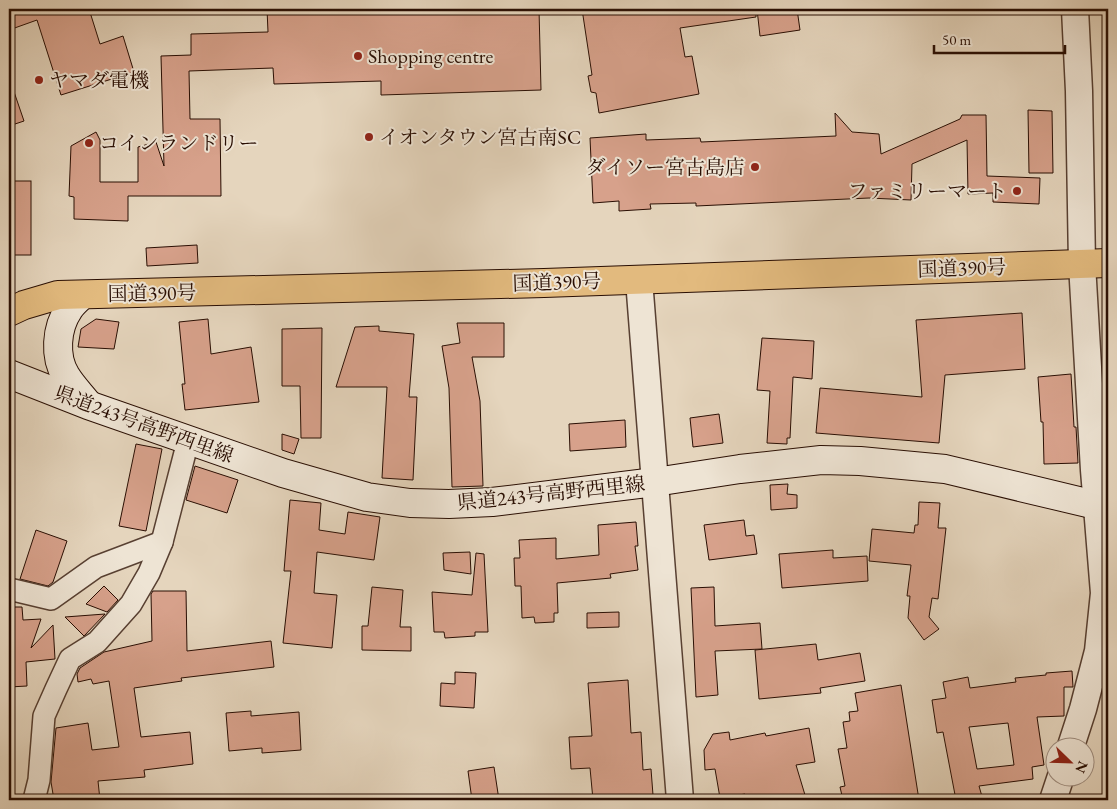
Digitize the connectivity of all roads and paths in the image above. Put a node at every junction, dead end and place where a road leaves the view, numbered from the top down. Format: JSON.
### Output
{"nodes":[{"id":1,"x":1075,"y":9,"type":"edge"},
{"id":2,"x":1095,"y":264,"type":"edge"},
{"id":3,"x":638,"y":280,"type":"junction"},
{"id":4,"x":9,"y":291,"type":"edge"},
{"id":5,"x":70,"y":295,"type":"junction"},
{"id":6,"x":9,"y":312,"type":"edge"},
{"id":7,"x":9,"y":374,"type":"edge"},
{"id":8,"x":88,"y":405,"type":"junction"},
{"id":9,"x":188,"y":441,"type":"junction"},
{"id":10,"x":655,"y":482,"type":"junction"},
{"id":11,"x":1102,"y":506,"type":"edge"},
{"id":12,"x":162,"y":542,"type":"junction"},
{"id":13,"x":9,"y":589,"type":"edge"},
{"id":14,"x":1074,"y":736,"type":"edge"},
{"id":15,"x":1058,"y":786,"type":"edge"},
{"id":16,"x":34,"y":800,"type":"edge"},
{"id":17,"x":680,"y":800,"type":"edge"},
{"id":18,"x":1053,"y":800,"type":"edge"}],
"edges":[{"from":1,"to":2,"type":"street"},
{"from":2,"to":3,"type":"highway","name":"国道390号"},
{"from":2,"to":11,"type":"street"},
{"from":3,"to":5,"type":"highway","name":"国道390号"},
{"from":3,"to":10,"type":"street"},
{"from":4,"to":5,"type":"highway"},
{"from":5,"to":6,"type":"highway","name":"国道390号"},
{"from":5,"to":8,"type":"main road"},
{"from":7,"to":8,"type":"main road","name":"県道243号高野西里線"},
{"from":8,"to":9,"type":"main road","name":"県道243号高野西里線"},
{"from":9,"to":10,"type":"main road","name":"県道243号高野西里線"},
{"from":9,"to":12,"type":"street"},
{"from":10,"to":11,"type":"main road","name":"県道243号高野西里線"},
{"from":10,"to":17,"type":"street"},
{"from":11,"to":14,"type":"street"},
{"from":12,"to":13,"type":"street"},
{"from":12,"to":16,"type":"street"},
{"from":15,"to":18,"type":"street"}]}
